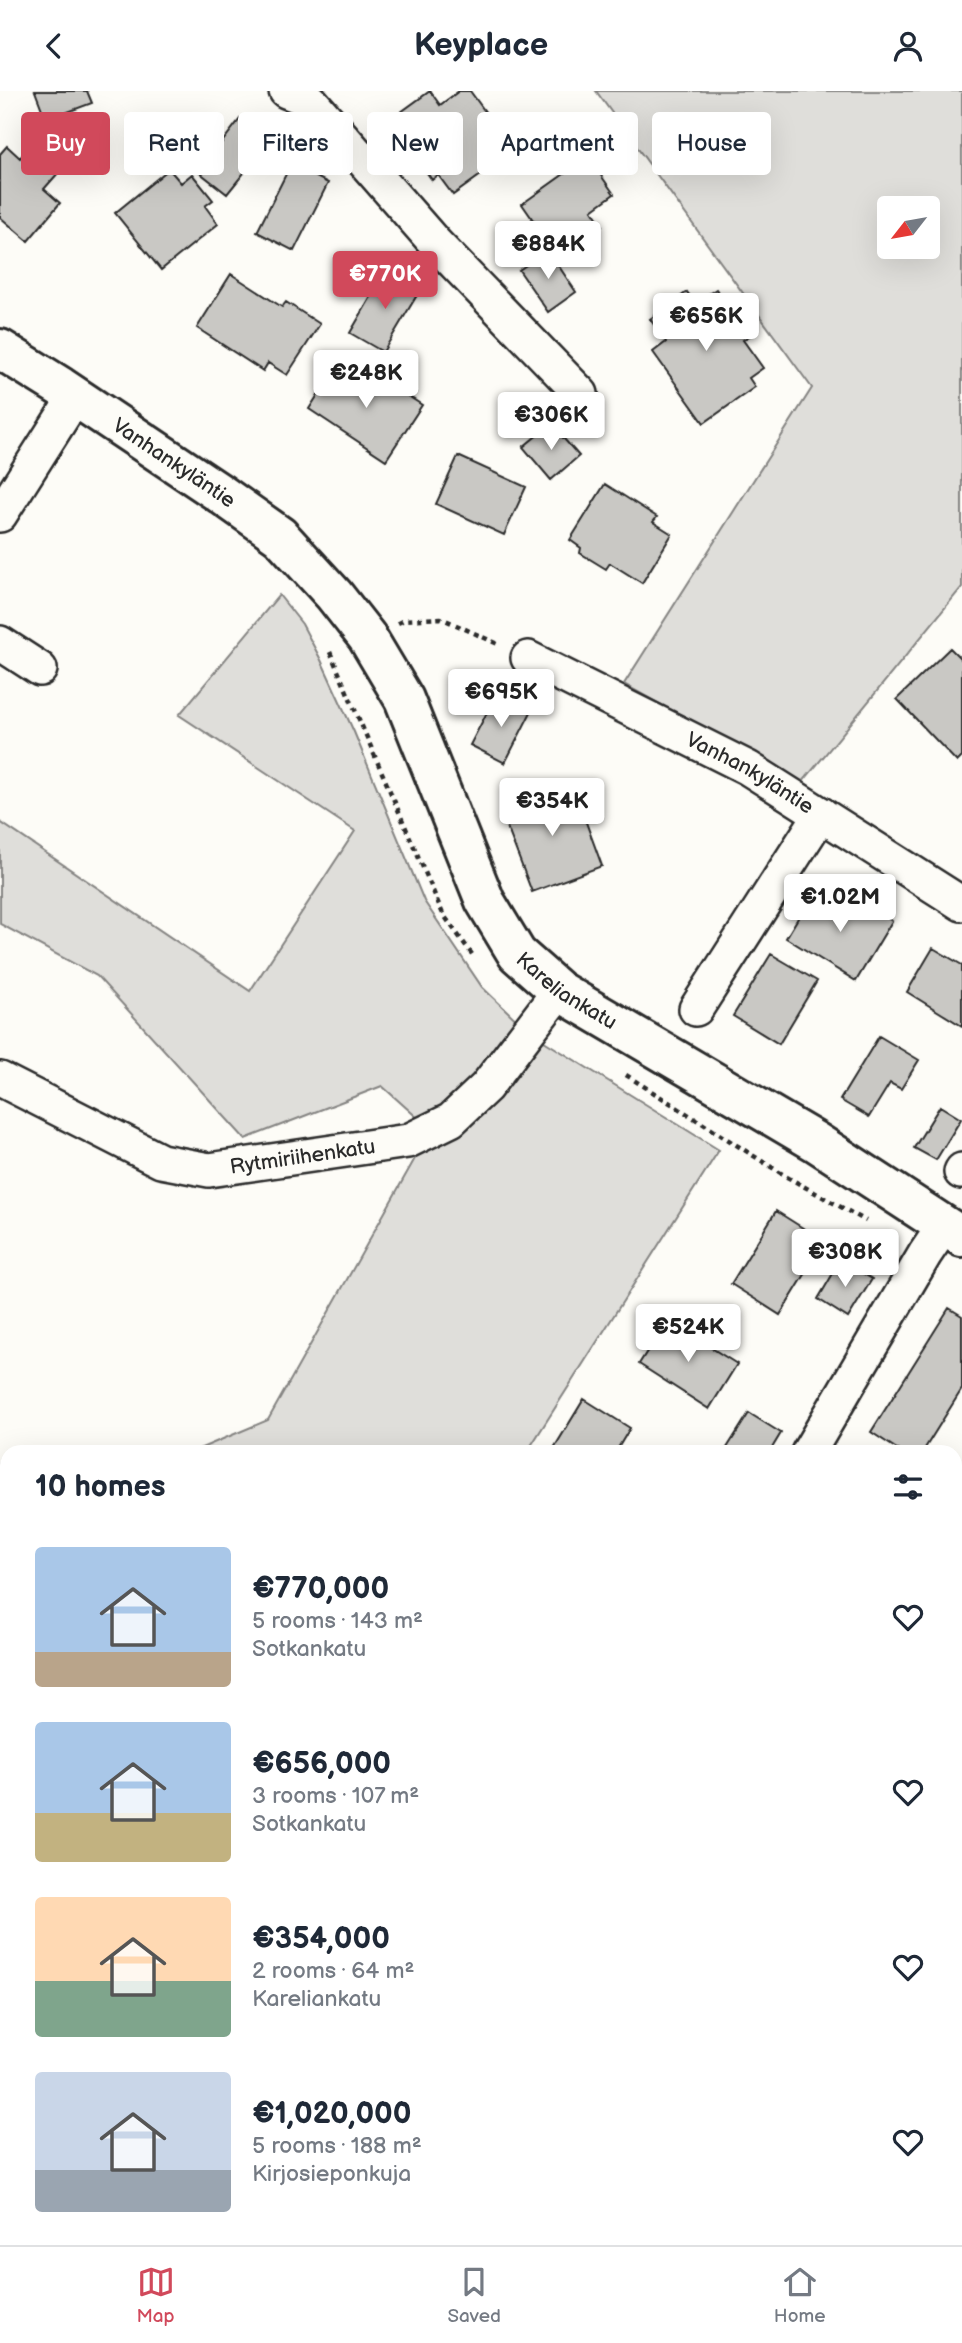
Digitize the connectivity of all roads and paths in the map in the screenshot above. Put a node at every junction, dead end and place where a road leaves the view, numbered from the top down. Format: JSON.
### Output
{"nodes":[{"id":1,"x":305,"y":94,"type":"edge"},
{"id":2,"x":0,"y":349,"type":"edge"},
{"id":3,"x":581,"y":394,"type":"dead end"},
{"id":4,"x":75,"y":397,"type":"junction"},
{"id":5,"x":0,"y":515,"type":"edge"},
{"id":6,"x":334,"y":595,"type":"joint"},
{"id":7,"x":367,"y":636,"type":"junction"},
{"id":8,"x":0,"y":643,"type":"edge"},
{"id":9,"x":331,"y":654,"type":"dead end"},
{"id":10,"x":528,"y":657,"type":"joint"},
{"id":11,"x":40,"y":669,"type":"dead end"},
{"id":12,"x":821,"y":814,"type":"junction"},
{"id":13,"x":962,"y":904,"type":"edge"},
{"id":14,"x":559,"y":991,"type":"junction"},
{"id":15,"x":696,"y":1009,"type":"dead end"},
{"id":16,"x":0,"y":1079,"type":"edge"},
{"id":17,"x":953,"y":1231,"type":"edge"},
{"id":18,"x":819,"y":1445,"type":"edge"}],
"edges":[{"from":1,"to":3,"type":"street"},
{"from":2,"to":4,"type":"street","name":"Vanhankyläntie"},
{"from":4,"to":5,"type":"street"},
{"from":4,"to":6,"type":"street","name":"Vanhankyläntie"},
{"from":6,"to":7,"type":"street","name":"Kareliankatu"},
{"from":7,"to":9,"type":"path"},
{"from":7,"to":10,"type":"path"},
{"from":7,"to":14,"type":"street","name":"Kareliankatu"},
{"from":8,"to":11,"type":"street"},
{"from":10,"to":12,"type":"street","name":"Vanhankyläntie"},
{"from":12,"to":13,"type":"street","name":"Vanhankyläntie"},
{"from":12,"to":15,"type":"street"},
{"from":14,"to":16,"type":"street","name":"Rytmiriihenkatu"},
{"from":14,"to":17,"type":"street","name":"Kareliankatu"},
{"from":17,"to":18,"type":"street"}]}
